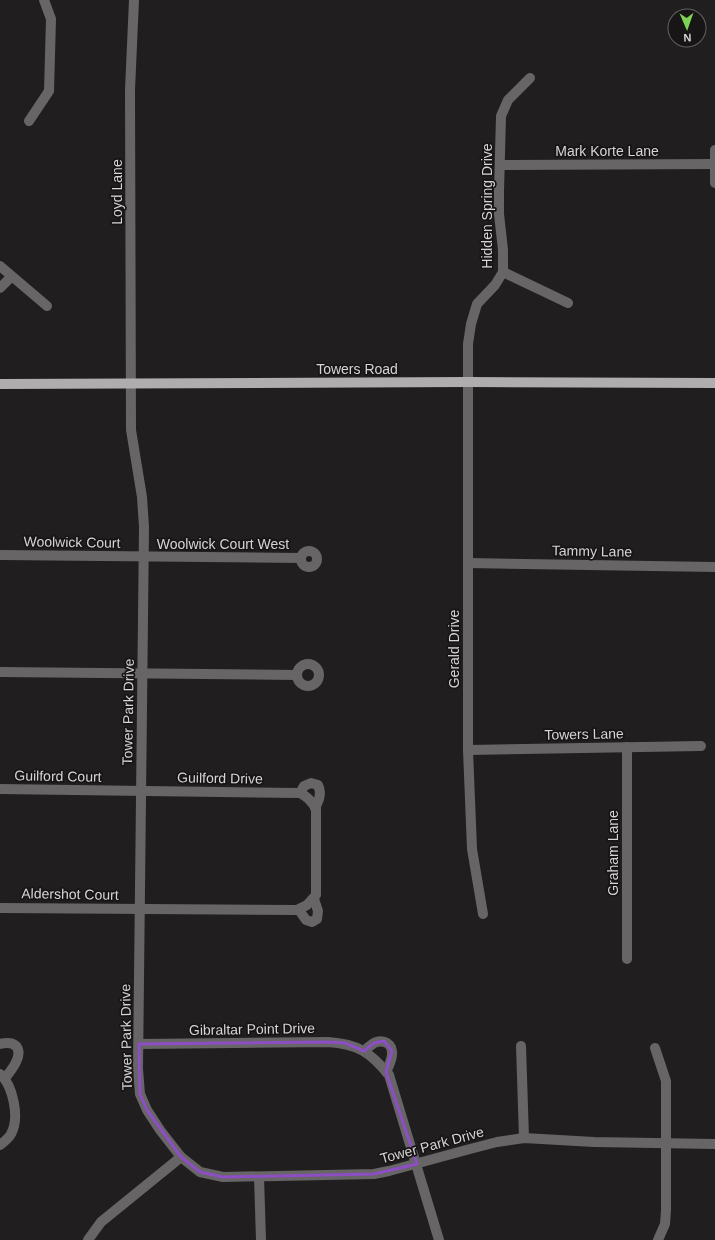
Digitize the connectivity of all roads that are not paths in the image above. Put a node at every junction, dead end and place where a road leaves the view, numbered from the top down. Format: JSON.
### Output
{"nodes":[{"id":1,"x":44,"y":0,"type":"edge"},
{"id":2,"x":134,"y":0,"type":"edge"},
{"id":3,"x":530,"y":78,"type":"dead end"},
{"id":4,"x":29,"y":120,"type":"dead end"},
{"id":5,"x":715,"y":150,"type":"edge"},
{"id":6,"x":714,"y":164,"type":"edge"},
{"id":7,"x":500,"y":165,"type":"junction"},
{"id":8,"x":715,"y":183,"type":"edge"},
{"id":9,"x":0,"y":266,"type":"edge"},
{"id":10,"x":503,"y":272,"type":"junction"},
{"id":11,"x":11,"y":277,"type":"junction"},
{"id":12,"x":0,"y":288,"type":"edge"},
{"id":13,"x":568,"y":303,"type":"dead end"},
{"id":14,"x":48,"y":306,"type":"dead end"},
{"id":15,"x":468,"y":382,"type":"junction"},
{"id":16,"x":715,"y":383,"type":"edge"},
{"id":17,"x":0,"y":384,"type":"edge"},
{"id":18,"x":131,"y":384,"type":"junction"},
{"id":19,"x":0,"y":556,"type":"edge"},
{"id":20,"x":144,"y":557,"type":"junction"},
{"id":21,"x":301,"y":558,"type":"dead end"},
{"id":22,"x":468,"y":563,"type":"junction"},
{"id":23,"x":715,"y":567,"type":"edge"},
{"id":24,"x":0,"y":672,"type":"edge"},
{"id":25,"x":142,"y":673,"type":"junction"},
{"id":26,"x":296,"y":675,"type":"dead end"},
{"id":27,"x":701,"y":746,"type":"dead end"},
{"id":28,"x":627,"y":747,"type":"junction"},
{"id":29,"x":468,"y":750,"type":"junction"},
{"id":30,"x":0,"y":789,"type":"edge"},
{"id":31,"x":140,"y":791,"type":"junction"},
{"id":32,"x":300,"y":793,"type":"junction"},
{"id":33,"x":316,"y":808,"type":"junction"},
{"id":34,"x":314,"y":899,"type":"junction"},
{"id":35,"x":0,"y":908,"type":"edge"},
{"id":36,"x":140,"y":909,"type":"junction"},
{"id":37,"x":299,"y":910,"type":"junction"},
{"id":38,"x":483,"y":914,"type":"dead end"},
{"id":39,"x":627,"y":959,"type":"dead end"},
{"id":40,"x":0,"y":1044,"type":"edge"},
{"id":41,"x":139,"y":1044,"type":"junction"},
{"id":42,"x":521,"y":1046,"type":"dead end"},
{"id":43,"x":655,"y":1048,"type":"dead end"},
{"id":44,"x":364,"y":1051,"type":"junction"},
{"id":45,"x":386,"y":1072,"type":"junction"},
{"id":46,"x":2,"y":1076,"type":"edge"},
{"id":47,"x":524,"y":1138,"type":"junction"},
{"id":48,"x":667,"y":1143,"type":"junction"},
{"id":49,"x":715,"y":1144,"type":"edge"},
{"id":50,"x":0,"y":1145,"type":"edge"},
{"id":51,"x":181,"y":1157,"type":"junction"},
{"id":52,"x":416,"y":1164,"type":"junction"},
{"id":53,"x":259,"y":1177,"type":"junction"},
{"id":54,"x":88,"y":1240,"type":"edge"},
{"id":55,"x":261,"y":1240,"type":"edge"},
{"id":56,"x":439,"y":1240,"type":"edge"},
{"id":57,"x":658,"y":1240,"type":"edge"}],
"edges":[{"from":1,"to":4,"type":"street"},
{"from":2,"to":18,"type":"street","name":"Loyd Lane"},
{"from":3,"to":7,"type":"street","name":"Hidden Spring Drive"},
{"from":5,"to":6,"type":"street"},
{"from":6,"to":7,"type":"street","name":"Mark Korte Lane"},
{"from":6,"to":8,"type":"street"},
{"from":7,"to":10,"type":"street","name":"Hidden Spring Drive"},
{"from":9,"to":11,"type":"street"},
{"from":10,"to":13,"type":"street"},
{"from":10,"to":15,"type":"street","name":"Hidden Spring Drive"},
{"from":11,"to":12,"type":"street"},
{"from":11,"to":14,"type":"street"},
{"from":15,"to":16,"type":"main road","name":"Towers Road"},
{"from":15,"to":18,"type":"main road","name":"Towers Road"},
{"from":15,"to":22,"type":"street","name":"Gerald Drive"},
{"from":17,"to":18,"type":"main road","name":"Towers Road"},
{"from":18,"to":20,"type":"street","name":"Tower Park Drive"},
{"from":19,"to":20,"type":"street","name":"Woolwick Court"},
{"from":20,"to":21,"type":"street","name":"Woolwick Court West"},
{"from":20,"to":25,"type":"street","name":"Tower Park Drive"},
{"from":22,"to":23,"type":"street","name":"Tammy Lane"},
{"from":22,"to":29,"type":"street","name":"Gerald Drive"},
{"from":24,"to":25,"type":"street"},
{"from":25,"to":26,"type":"street"},
{"from":25,"to":31,"type":"street","name":"Tower Park Drive"},
{"from":27,"to":28,"type":"street","name":"Towers Lane"},
{"from":28,"to":29,"type":"street","name":"Towers Lane"},
{"from":28,"to":39,"type":"street","name":"Graham Lane"},
{"from":29,"to":38,"type":"street","name":"Gerald Drive"},
{"from":30,"to":31,"type":"street","name":"Guilford Court"},
{"from":31,"to":32,"type":"street","name":"Guilford Drive"},
{"from":31,"to":36,"type":"street","name":"Tower Park Drive"},
{"from":32,"to":33,"type":"street"},
{"from":32,"to":33,"type":"street"},
{"from":33,"to":34,"type":"street"},
{"from":34,"to":37,"type":"street"},
{"from":34,"to":37,"type":"street"},
{"from":35,"to":36,"type":"street","name":"Aldershot Court"},
{"from":36,"to":37,"type":"street"},
{"from":36,"to":41,"type":"street","name":"Tower Park Drive"},
{"from":40,"to":46,"type":"street"},
{"from":41,"to":44,"type":"street","name":"Gibraltar Point Drive"},
{"from":41,"to":51,"type":"street","name":"Tower Park Drive"},
{"from":42,"to":47,"type":"street"},
{"from":43,"to":48,"type":"street"},
{"from":44,"to":45,"type":"street","name":"Gibraltar Point Drive"},
{"from":44,"to":45,"type":"street"},
{"from":45,"to":52,"type":"street","name":"Gibraltar Point Drive"},
{"from":46,"to":50,"type":"street"},
{"from":47,"to":48,"type":"street","name":"Tower Park Drive"},
{"from":47,"to":52,"type":"street","name":"Tower Park Drive"},
{"from":48,"to":49,"type":"street","name":"Tower Park Drive"},
{"from":48,"to":57,"type":"street"},
{"from":51,"to":53,"type":"street","name":"Tower Park Drive"},
{"from":51,"to":54,"type":"street"},
{"from":52,"to":53,"type":"street","name":"Tower Park Drive"},
{"from":52,"to":56,"type":"street","name":"Gibraltar Point Drive"},
{"from":53,"to":55,"type":"street"}]}
